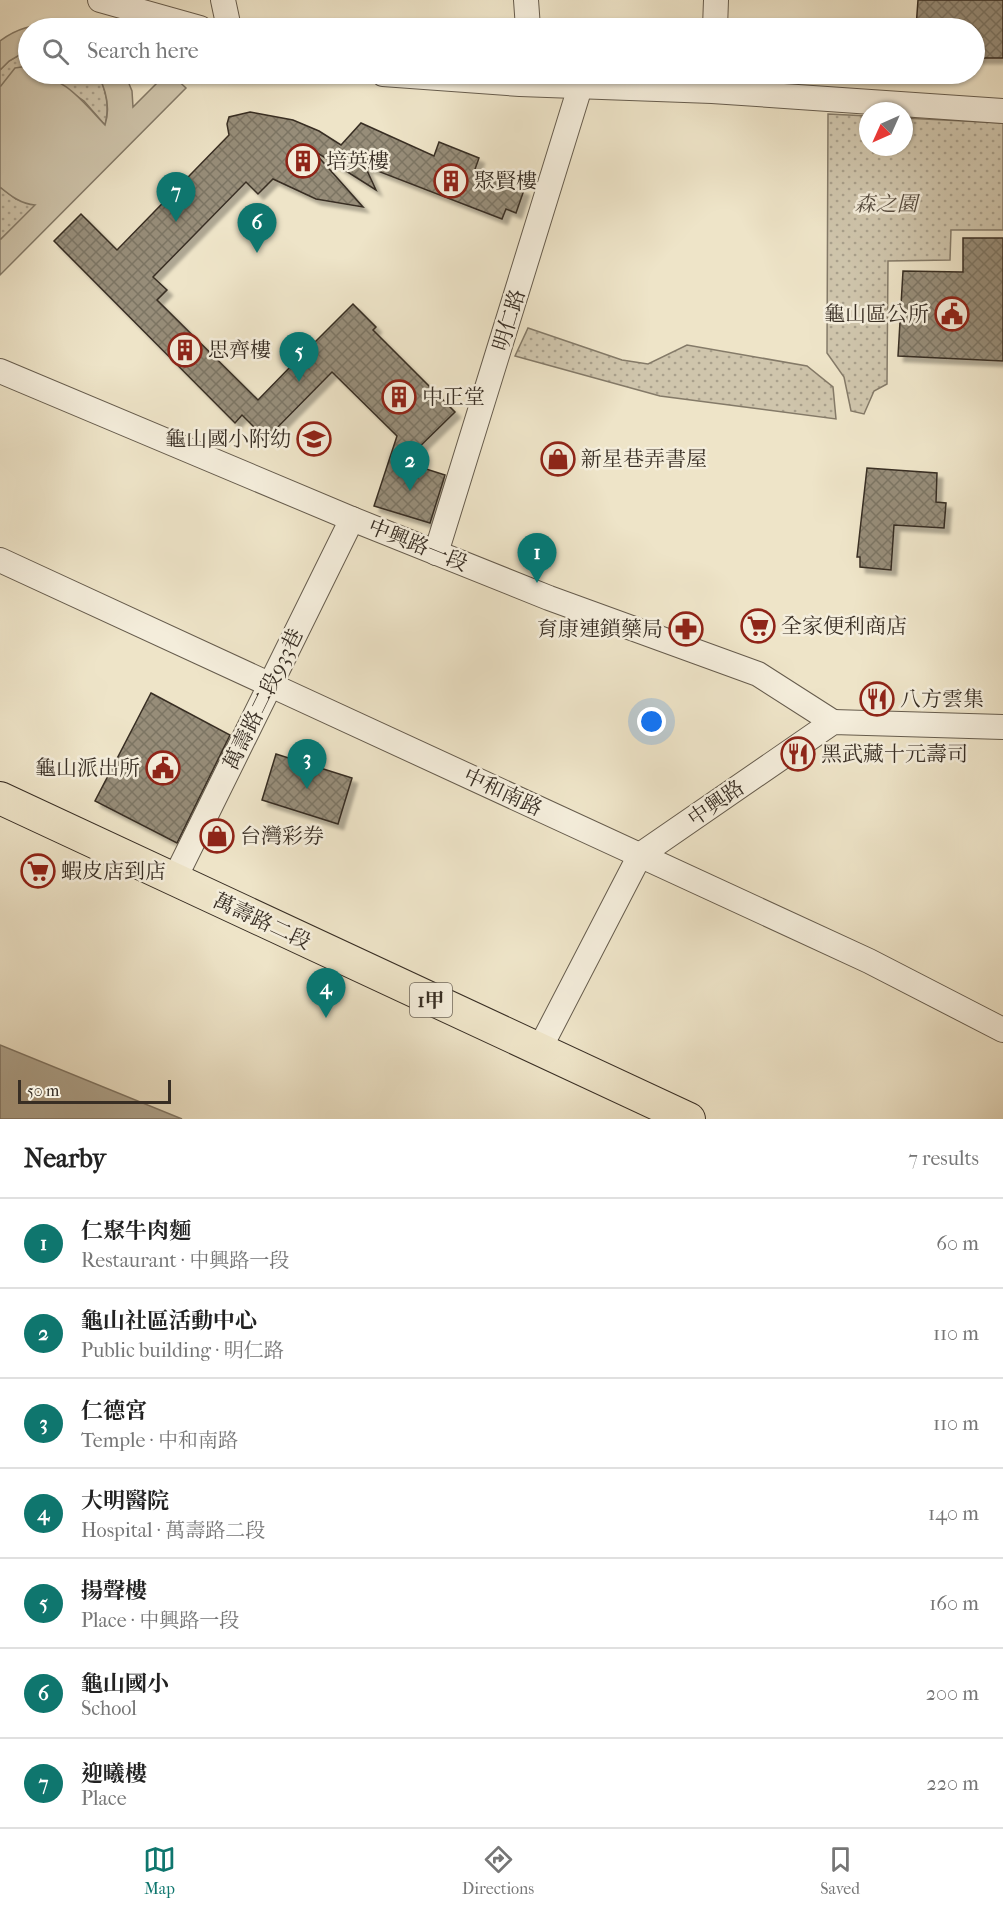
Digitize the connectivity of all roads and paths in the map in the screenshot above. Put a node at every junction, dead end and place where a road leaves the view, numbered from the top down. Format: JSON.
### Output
{"nodes":[{"id":1,"x":100,"y":0,"type":"edge"},
{"id":2,"x":224,"y":0,"type":"edge"},
{"id":3,"x":526,"y":0,"type":"edge"},
{"id":4,"x":716,"y":0,"type":"edge"},
{"id":5,"x":164,"y":18,"type":"edge"},
{"id":6,"x":227,"y":18,"type":"edge"},
{"id":7,"x":527,"y":18,"type":"edge"},
{"id":8,"x":715,"y":18,"type":"edge"},
{"id":9,"x":561,"y":84,"type":"edge"},
{"id":10,"x":659,"y":84,"type":"edge"},
{"id":11,"x":732,"y":84,"type":"edge"},
{"id":12,"x":580,"y":87,"type":"junction"},
{"id":13,"x":1003,"y":111,"type":"edge"},
{"id":14,"x":0,"y":371,"type":"edge"},
{"id":15,"x":352,"y":519,"type":"junction"},
{"id":16,"x":436,"y":553,"type":"junction"},
{"id":17,"x":0,"y":560,"type":"edge"},
{"id":18,"x":269,"y":685,"type":"junction"},
{"id":19,"x":833,"y":722,"type":"junction"},
{"id":20,"x":1003,"y":727,"type":"edge"},
{"id":21,"x":0,"y":798,"type":"edge"},
{"id":22,"x":640,"y":855,"type":"junction"},
{"id":23,"x":174,"y":880,"type":"junction"},
{"id":24,"x":1003,"y":1030,"type":"edge"},
{"id":25,"x":539,"y":1050,"type":"junction"},
{"id":26,"x":689,"y":1119,"type":"edge"}],
"edges":[{"from":1,"to":5,"type":"street"},
{"from":2,"to":6,"type":"street"},
{"from":3,"to":7,"type":"street"},
{"from":4,"to":8,"type":"street"},
{"from":9,"to":12,"type":"street"},
{"from":10,"to":12,"type":"street"},
{"from":11,"to":13,"type":"street"},
{"from":12,"to":16,"type":"street","name":"明仁路"},
{"from":14,"to":15,"type":"street","name":"中興路一段"},
{"from":15,"to":16,"type":"street","name":"中興路一段"},
{"from":15,"to":18,"type":"street","name":"萬壽路二段933巷"},
{"from":16,"to":19,"type":"street","name":"中興路一段"},
{"from":17,"to":18,"type":"street","name":"中和南路"},
{"from":18,"to":22,"type":"street","name":"中和南路"},
{"from":18,"to":23,"type":"street","name":"萬壽路二段933巷"},
{"from":19,"to":20,"type":"street"},
{"from":19,"to":22,"type":"street","name":"中興路"},
{"from":21,"to":23,"type":"main road","name":"萬壽路二段","number":"1甲"},
{"from":22,"to":24,"type":"street","name":"中和南路"},
{"from":22,"to":25,"type":"street","name":"中興路"},
{"from":23,"to":25,"type":"main road","name":"萬壽路二段","number":"1甲"},
{"from":25,"to":26,"type":"main road","name":"萬壽路二段","number":"1甲"}]}
